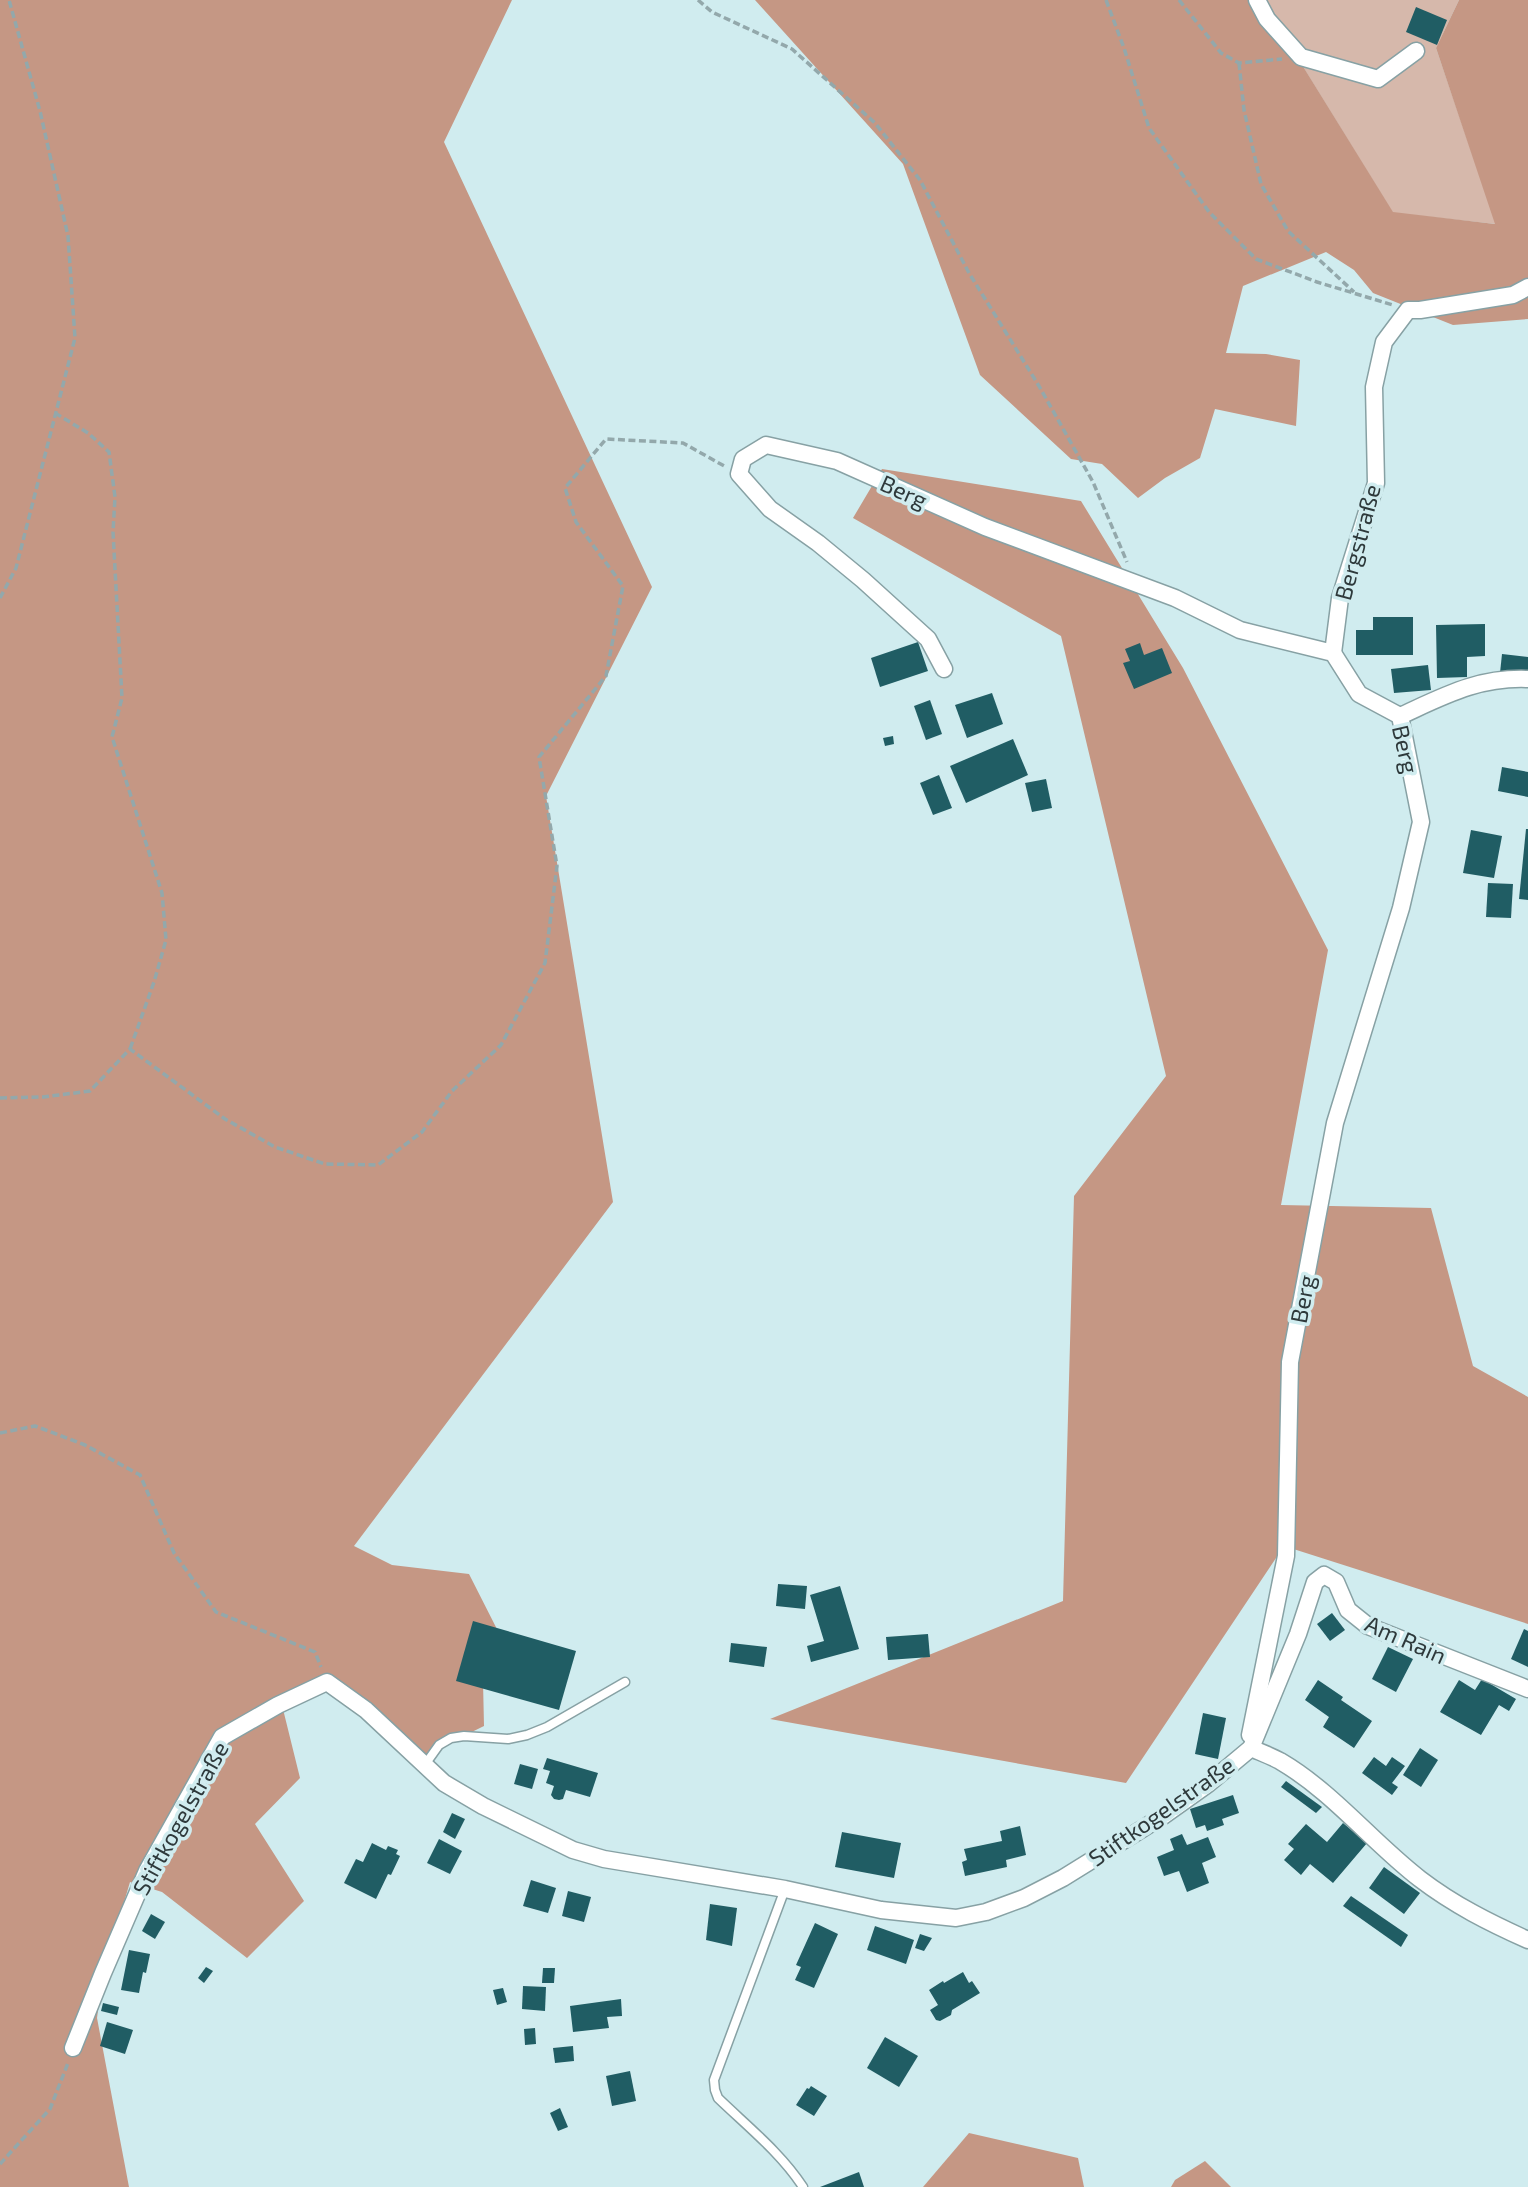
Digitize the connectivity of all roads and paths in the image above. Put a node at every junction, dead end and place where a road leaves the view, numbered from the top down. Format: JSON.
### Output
{"nodes":[{"id":1,"x":9,"y":0,"type":"edge"},
{"id":2,"x":698,"y":0,"type":"edge"},
{"id":3,"x":1106,"y":0,"type":"edge"},
{"id":4,"x":1179,"y":0,"type":"edge"},
{"id":5,"x":1257,"y":0,"type":"edge"},
{"id":6,"x":1416,"y":51,"type":"dead end"},
{"id":7,"x":1301,"y":57,"type":"junction"},
{"id":8,"x":1239,"y":63,"type":"junction"},
{"id":9,"x":1528,"y":287,"type":"edge"},
{"id":10,"x":1356,"y":293,"type":"junction"},
{"id":11,"x":1408,"y":310,"type":"junction"},
{"id":12,"x":55,"y":413,"type":"junction"},
{"id":13,"x":740,"y":474,"type":"junction"},
{"id":14,"x":1136,"y":583,"type":"junction"},
{"id":15,"x":0,"y":598,"type":"edge"},
{"id":16,"x":1333,"y":653,"type":"junction"},
{"id":17,"x":944,"y":669,"type":"dead end"},
{"id":18,"x":1528,"y":679,"type":"edge"},
{"id":19,"x":1400,"y":716,"type":"junction"},
{"id":20,"x":130,"y":1049,"type":"junction"},
{"id":21,"x":0,"y":1098,"type":"edge"},
{"id":22,"x":0,"y":1433,"type":"edge"},
{"id":23,"x":327,"y":1682,"type":"junction"},
{"id":24,"x":625,"y":1682,"type":"dead end"},
{"id":25,"x":1528,"y":1689,"type":"edge"},
{"id":26,"x":1251,"y":1748,"type":"junction"},
{"id":27,"x":424,"y":1766,"type":"junction"},
{"id":28,"x":785,"y":1889,"type":"junction"},
{"id":29,"x":1528,"y":1940,"type":"edge"},
{"id":30,"x":73,"y":2048,"type":"joint"},
{"id":31,"x":0,"y":2164,"type":"edge"},
{"id":32,"x":803,"y":2187,"type":"edge"}],
"edges":[{"from":1,"to":12,"type":"path"},
{"from":2,"to":14,"type":"path"},
{"from":3,"to":10,"type":"path"},
{"from":4,"to":8,"type":"path"},
{"from":5,"to":7,"type":"street"},
{"from":6,"to":7,"type":"street"},
{"from":7,"to":8,"type":"path"},
{"from":8,"to":10,"type":"path"},
{"from":9,"to":11,"type":"street"},
{"from":10,"to":11,"type":"path"},
{"from":11,"to":16,"type":"street","name":"Bergstraße"},
{"from":12,"to":15,"type":"path"},
{"from":12,"to":20,"type":"path"},
{"from":13,"to":14,"type":"street","name":"Berg"},
{"from":13,"to":17,"type":"street"},
{"from":13,"to":20,"type":"path"},
{"from":14,"to":16,"type":"street","name":"Berg"},
{"from":16,"to":19,"type":"street","name":"Berg"},
{"from":18,"to":19,"type":"street"},
{"from":19,"to":26,"type":"street","name":"Berg"},
{"from":20,"to":21,"type":"path"},
{"from":22,"to":23,"type":"path"},
{"from":23,"to":27,"type":"street","name":"Stiftkogelstraße"},
{"from":23,"to":30,"type":"street","name":"Stiftkogelstraße"},
{"from":24,"to":27,"type":"lane"},
{"from":25,"to":26,"type":"street","name":"Am Rain"},
{"from":26,"to":28,"type":"street","name":"Stiftkogelstraße"},
{"from":26,"to":29,"type":"street","name":"Stiftkogelstraße"},
{"from":27,"to":28,"type":"street","name":"Stiftkogelstraße"},
{"from":28,"to":32,"type":"lane"},
{"from":30,"to":31,"type":"path"}]}
